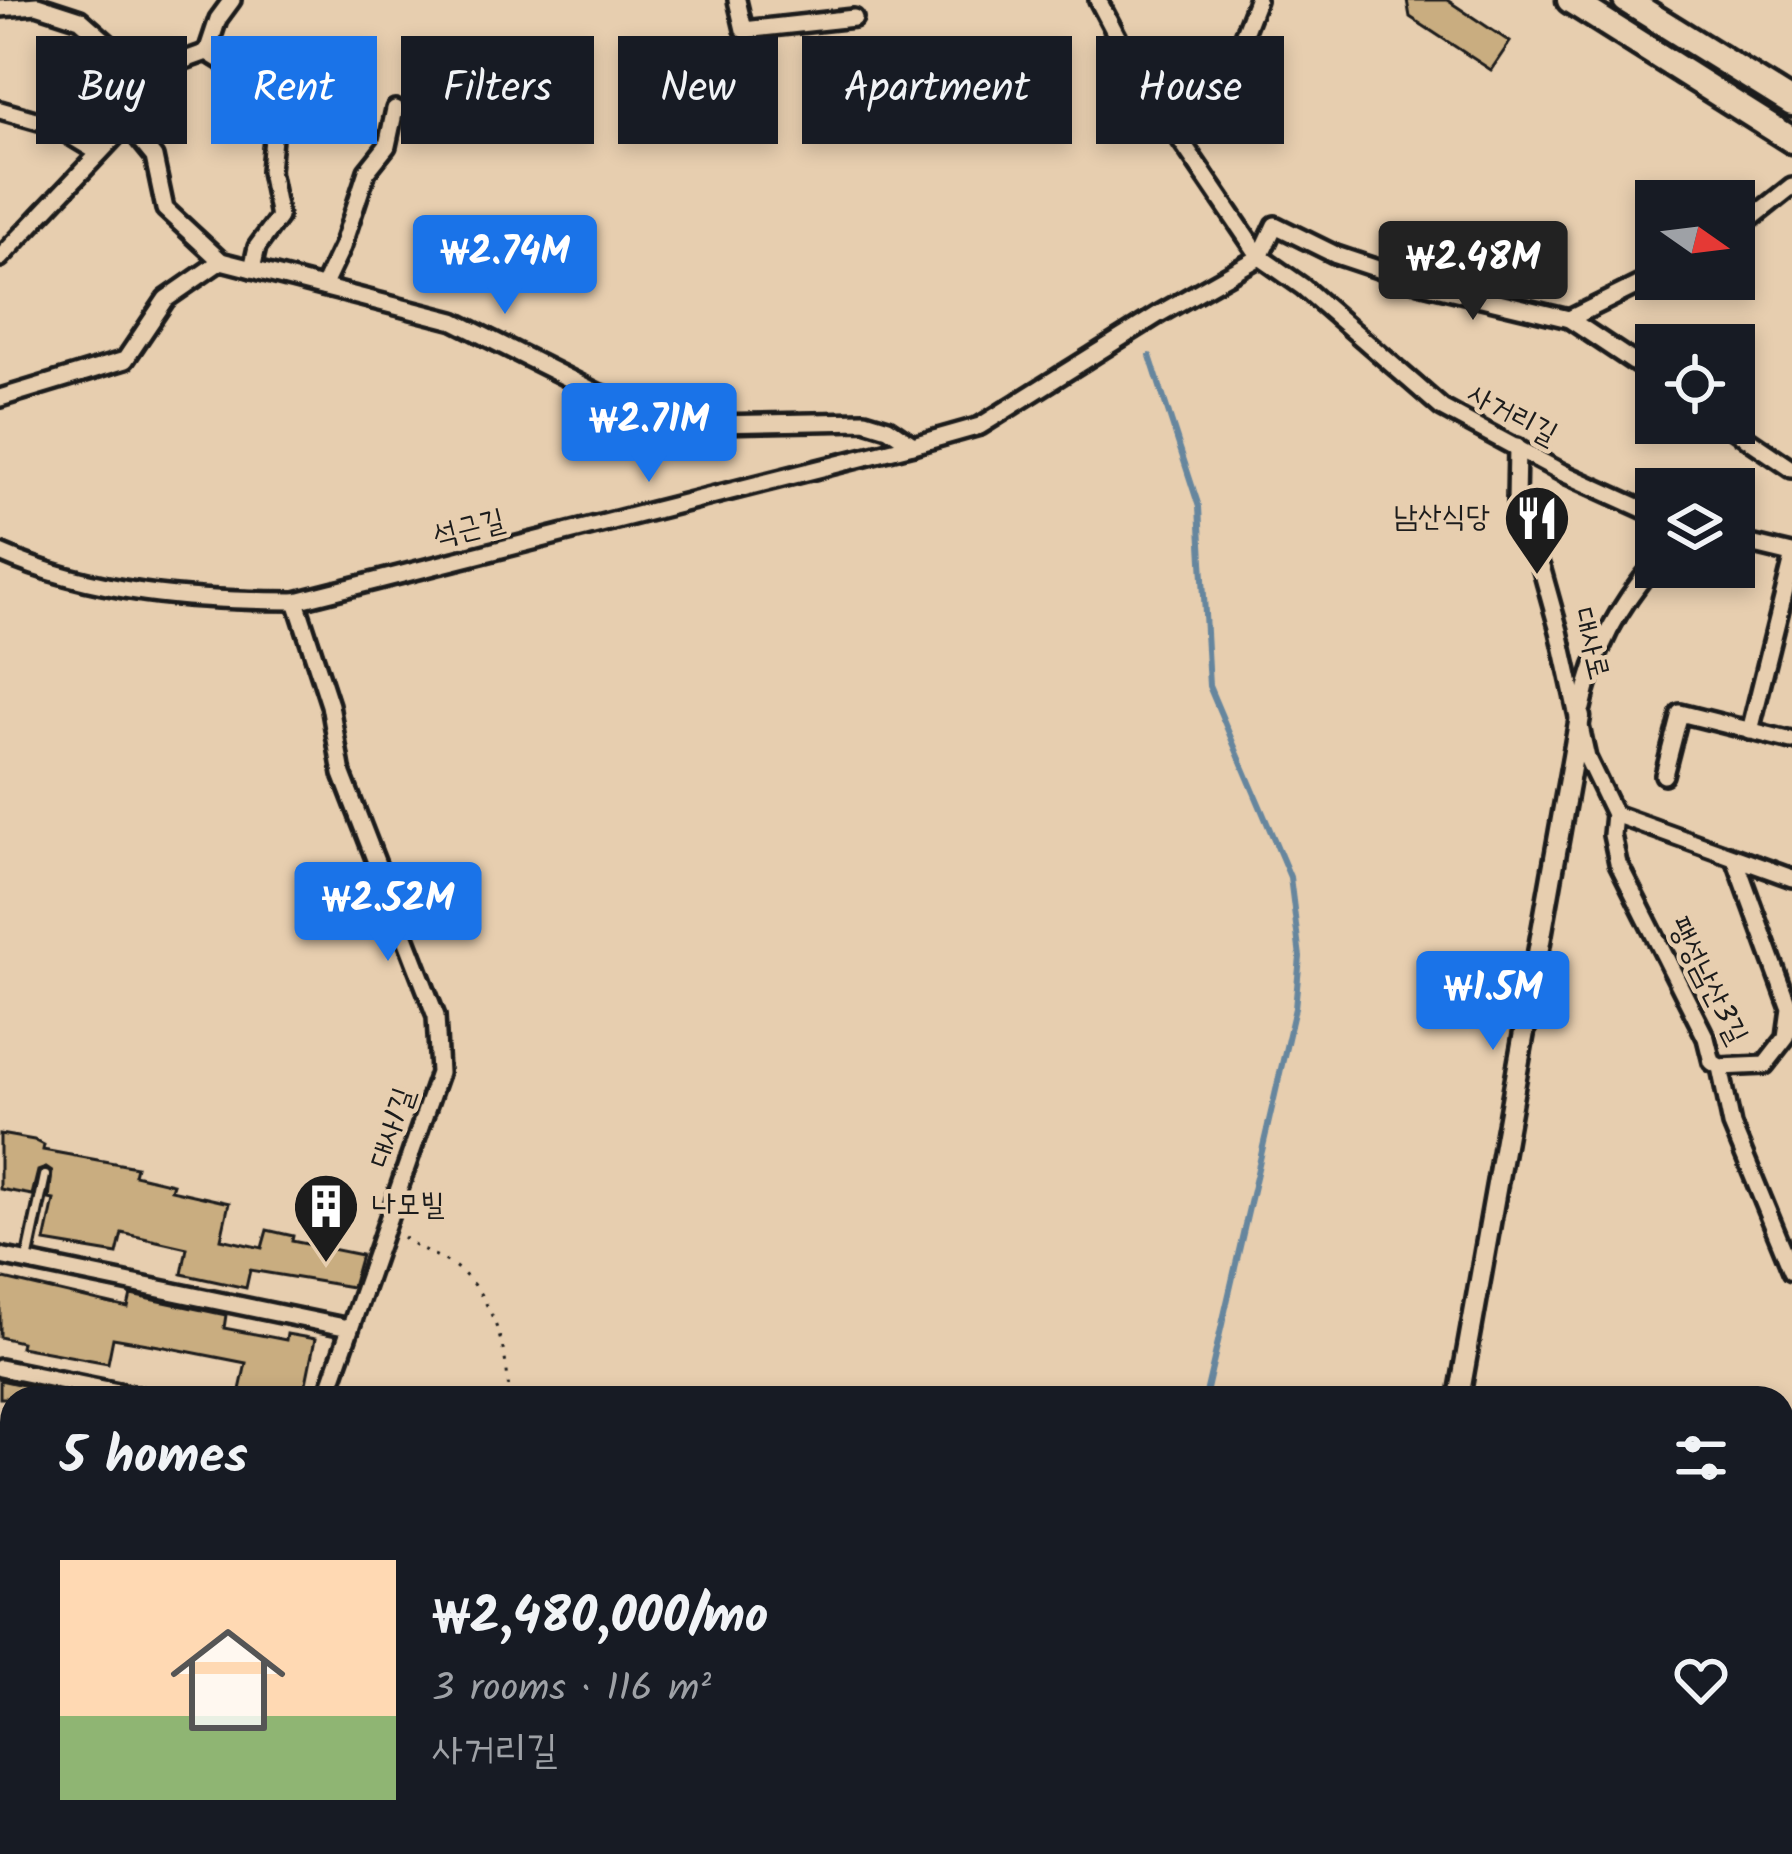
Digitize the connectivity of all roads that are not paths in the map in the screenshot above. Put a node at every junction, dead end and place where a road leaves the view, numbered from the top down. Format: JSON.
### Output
{"nodes":[{"id":1,"x":232,"y":0,"type":"edge"},
{"id":2,"x":737,"y":0,"type":"edge"},
{"id":3,"x":1098,"y":0,"type":"edge"},
{"id":4,"x":1257,"y":0,"type":"edge"},
{"id":5,"x":1570,"y":0,"type":"edge"},
{"id":6,"x":1626,"y":0,"type":"edge"},
{"id":7,"x":0,"y":8,"type":"edge"},
{"id":8,"x":854,"y":18,"type":"dead end"},
{"id":9,"x":99,"y":36,"type":"edge"},
{"id":10,"x":1117,"y":36,"type":"edge"},
{"id":11,"x":1243,"y":36,"type":"edge"},
{"id":12,"x":207,"y":52,"type":"junction"},
{"id":13,"x":187,"y":59,"type":"edge"},
{"id":14,"x":1792,"y":103,"type":"edge"},
{"id":15,"x":395,"y":109,"type":"dead end"},
{"id":16,"x":0,"y":110,"type":"edge"},
{"id":17,"x":1792,"y":140,"type":"edge"},
{"id":18,"x":108,"y":144,"type":"edge"},
{"id":19,"x":143,"y":144,"type":"edge"},
{"id":20,"x":1184,"y":144,"type":"edge"},
{"id":21,"x":99,"y":153,"type":"junction"},
{"id":22,"x":1792,"y":186,"type":"edge"},
{"id":23,"x":1755,"y":215,"type":"edge"},
{"id":24,"x":1260,"y":257,"type":"junction"},
{"id":25,"x":0,"y":258,"type":"edge"},
{"id":26,"x":221,"y":261,"type":"junction"},
{"id":27,"x":252,"y":268,"type":"junction"},
{"id":28,"x":1635,"y":286,"type":"edge"},
{"id":29,"x":323,"y":287,"type":"junction"},
{"id":30,"x":1569,"y":319,"type":"junction"},
{"id":31,"x":1635,"y":363,"type":"edge"},
{"id":32,"x":0,"y":398,"type":"edge"},
{"id":33,"x":1755,"y":444,"type":"edge"},
{"id":34,"x":913,"y":445,"type":"junction"},
{"id":35,"x":1516,"y":447,"type":"junction"},
{"id":36,"x":1792,"y":469,"type":"edge"},
{"id":37,"x":1635,"y":506,"type":"edge"},
{"id":38,"x":1755,"y":547,"type":"edge"},
{"id":39,"x":0,"y":553,"type":"edge"},
{"id":40,"x":1792,"y":558,"type":"edge"},
{"id":41,"x":1635,"y":586,"type":"edge"},
{"id":42,"x":296,"y":601,"type":"junction"},
{"id":43,"x":1580,"y":717,"type":"junction"},
{"id":44,"x":1750,"y":730,"type":"junction"},
{"id":45,"x":1792,"y":741,"type":"edge"},
{"id":46,"x":1664,"y":775,"type":"dead end"},
{"id":47,"x":1614,"y":814,"type":"junction"},
{"id":48,"x":1736,"y":861,"type":"junction"},
{"id":49,"x":1792,"y":878,"type":"edge"},
{"id":50,"x":1720,"y":1067,"type":"junction"},
{"id":51,"x":45,"y":1176,"type":"dead end"},
{"id":52,"x":0,"y":1256,"type":"edge"},
{"id":53,"x":27,"y":1261,"type":"junction"},
{"id":54,"x":1792,"y":1271,"type":"edge"},
{"id":55,"x":349,"y":1328,"type":"junction"},
{"id":56,"x":0,"y":1368,"type":"edge"},
{"id":57,"x":89,"y":1386,"type":"edge"},
{"id":58,"x":330,"y":1386,"type":"edge"},
{"id":59,"x":1461,"y":1386,"type":"edge"}],
"edges":[{"from":1,"to":12,"type":"street"},
{"from":2,"to":8,"type":"street"},
{"from":3,"to":10,"type":"street","name":"사거리길"},
{"from":4,"to":11,"type":"street"},
{"from":5,"to":17,"type":"main road"},
{"from":6,"to":14,"type":"main road"},
{"from":7,"to":9,"type":"street"},
{"from":12,"to":13,"type":"street"},
{"from":12,"to":27,"type":"street"},
{"from":15,"to":29,"type":"street"},
{"from":16,"to":21,"type":"street"},
{"from":18,"to":21,"type":"street"},
{"from":19,"to":26,"type":"street"},
{"from":20,"to":24,"type":"street","name":"사거리길"},
{"from":21,"to":25,"type":"street"},
{"from":22,"to":23,"type":"street"},
{"from":24,"to":30,"type":"street","name":"석근길"},
{"from":24,"to":34,"type":"street","name":"석근길"},
{"from":24,"to":35,"type":"street","name":"사거리길"},
{"from":26,"to":27,"type":"street"},
{"from":26,"to":32,"type":"street"},
{"from":27,"to":29,"type":"street"},
{"from":28,"to":30,"type":"street"},
{"from":29,"to":34,"type":"street"},
{"from":30,"to":31,"type":"street"},
{"from":33,"to":36,"type":"street"},
{"from":34,"to":42,"type":"street","name":"석근길"},
{"from":35,"to":37,"type":"street","name":"사거리길"},
{"from":35,"to":43,"type":"street","name":"대사로"},
{"from":38,"to":40,"type":"street"},
{"from":39,"to":42,"type":"street","name":"석근길"},
{"from":40,"to":44,"type":"street"},
{"from":41,"to":43,"type":"street"},
{"from":42,"to":55,"type":"street","name":"대사1길"},
{"from":43,"to":47,"type":"street","name":"팽성남산3길"},
{"from":43,"to":59,"type":"street"},
{"from":44,"to":45,"type":"street"},
{"from":44,"to":46,"type":"street"},
{"from":47,"to":48,"type":"street"},
{"from":47,"to":50,"type":"street","name":"팽성남산3길"},
{"from":48,"to":49,"type":"street"},
{"from":48,"to":50,"type":"street"},
{"from":50,"to":54,"type":"street","name":"팽성남산3길"},
{"from":51,"to":53,"type":"lane"},
{"from":52,"to":53,"type":"street"},
{"from":53,"to":55,"type":"street"},
{"from":55,"to":58,"type":"street","name":"대사1길"},
{"from":56,"to":57,"type":"street"}]}
